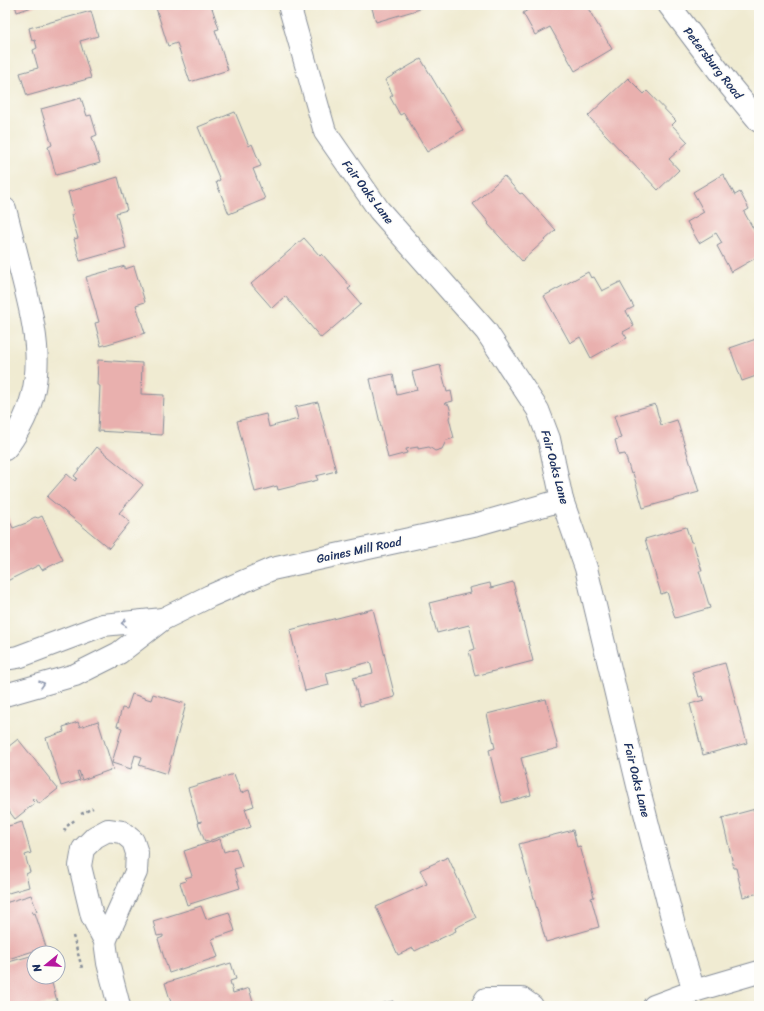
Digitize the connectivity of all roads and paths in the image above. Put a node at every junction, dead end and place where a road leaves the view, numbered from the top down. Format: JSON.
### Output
{"nodes":[{"id":1,"x":289,"y":5,"type":"edge"},
{"id":2,"x":669,"y":5,"type":"edge"},
{"id":3,"x":759,"y":121,"type":"edge"},
{"id":4,"x":5,"y":209,"type":"edge"},
{"id":5,"x":5,"y":449,"type":"edge"},
{"id":6,"x":562,"y":500,"type":"junction"},
{"id":7,"x":163,"y":619,"type":"junction"},
{"id":8,"x":5,"y":659,"type":"edge"},
{"id":9,"x":5,"y":695,"type":"edge"},
{"id":10,"x":105,"y":941,"type":"dead end"},
{"id":11,"x":759,"y":972,"type":"edge"},
{"id":12,"x":694,"y":991,"type":"junction"},
{"id":13,"x":119,"y":1006,"type":"edge"},
{"id":14,"x":482,"y":1006,"type":"edge"},
{"id":15,"x":532,"y":1006,"type":"edge"},
{"id":16,"x":654,"y":1006,"type":"edge"}],
"edges":[{"from":1,"to":6,"type":"street","name":"Fair Oaks Lane"},
{"from":2,"to":3,"type":"street","name":"Petersburg Road"},
{"from":4,"to":5,"type":"street"},
{"from":6,"to":7,"type":"street","name":"Gaines Mill Road"},
{"from":6,"to":12,"type":"street","name":"Fair Oaks Lane"},
{"from":7,"to":8,"type":"street","name":"Gaines Mill Road","one_way":true},
{"from":9,"to":7,"type":"street","name":"Gaines Mill Road","one_way":true},
{"from":10,"to":13,"type":"street"},
{"from":11,"to":12,"type":"street"},
{"from":12,"to":16,"type":"street"},
{"from":14,"to":15,"type":"street"}]}
